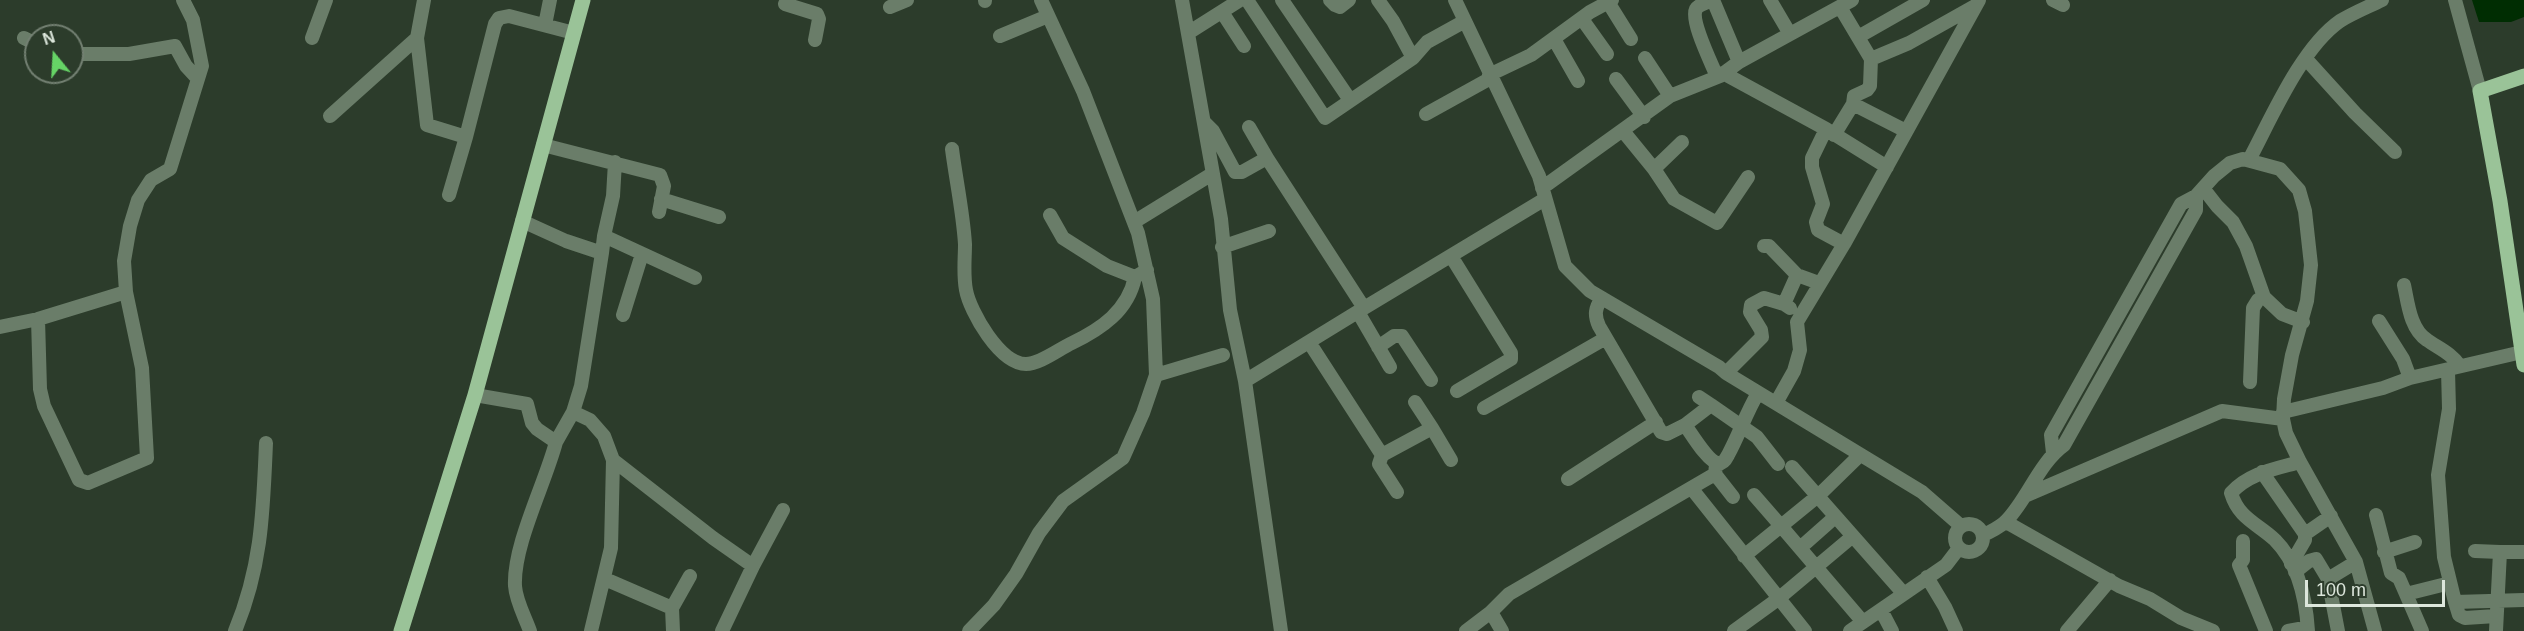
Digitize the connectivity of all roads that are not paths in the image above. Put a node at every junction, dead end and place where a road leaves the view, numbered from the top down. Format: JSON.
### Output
{"nodes":[{"id":1,"x":183,"y":0,"type":"edge"},
{"id":2,"x":424,"y":0,"type":"edge"},
{"id":3,"x":550,"y":0,"type":"edge"},
{"id":4,"x":583,"y":0,"type":"edge"},
{"id":5,"x":907,"y":0,"type":"edge"},
{"id":6,"x":1041,"y":0,"type":"edge"},
{"id":7,"x":1182,"y":0,"type":"edge"},
{"id":8,"x":1240,"y":0,"type":"edge"},
{"id":9,"x":1247,"y":0,"type":"edge"},
{"id":10,"x":1282,"y":0,"type":"edge"},
{"id":11,"x":1330,"y":0,"type":"edge"},
{"id":12,"x":1349,"y":0,"type":"edge"},
{"id":13,"x":1378,"y":0,"type":"edge"},
{"id":14,"x":1455,"y":0,"type":"edge"},
{"id":15,"x":1770,"y":0,"type":"edge"},
{"id":16,"x":1923,"y":0,"type":"edge"},
{"id":17,"x":2382,"y":0,"type":"edge"},
{"id":18,"x":2456,"y":0,"type":"edge"},
{"id":19,"x":322,"y":1,"type":"edge"},
{"id":20,"x":1610,"y":1,"type":"edge"},
{"id":21,"x":1975,"y":2,"type":"edge"},
{"id":22,"x":1836,"y":5,"type":"edge"},
{"id":23,"x":785,"y":7,"type":"edge"},
{"id":24,"x":890,"y":7,"type":"dead end"},
{"id":25,"x":1222,"y":12,"type":"junction"},
{"id":26,"x":1048,"y":16,"type":"junction"},
{"id":27,"x":1582,"y":18,"type":"junction"},
{"id":28,"x":1465,"y":21,"type":"junction"},
{"id":29,"x":545,"y":25,"type":"junction"},
{"id":30,"x":574,"y":33,"type":"junction"},
{"id":31,"x":1188,"y":33,"type":"junction"},
{"id":32,"x":1790,"y":34,"type":"junction"},
{"id":33,"x":1000,"y":36,"type":"dead end"},
{"id":34,"x":1858,"y":37,"type":"junction"},
{"id":35,"x":312,"y":38,"type":"dead end"},
{"id":36,"x":417,"y":38,"type":"junction"},
{"id":37,"x":1554,"y":39,"type":"junction"},
{"id":38,"x":1631,"y":39,"type":"dead end"},
{"id":39,"x":815,"y":40,"type":"dead end"},
{"id":40,"x":1244,"y":46,"type":"dead end"},
{"id":41,"x":84,"y":54,"type":"edge"},
{"id":42,"x":1607,"y":54,"type":"dead end"},
{"id":43,"x":1413,"y":58,"type":"junction"},
{"id":44,"x":1645,"y":58,"type":"dead end"},
{"id":45,"x":1871,"y":59,"type":"junction"},
{"id":46,"x":2306,"y":59,"type":"junction"},
{"id":47,"x":1739,"y":62,"type":"junction"},
{"id":48,"x":1720,"y":75,"type":"junction"},
{"id":49,"x":1490,"y":76,"type":"junction"},
{"id":50,"x":2524,"y":76,"type":"edge"},
{"id":51,"x":198,"y":79,"type":"junction"},
{"id":52,"x":1616,"y":79,"type":"dead end"},
{"id":53,"x":1578,"y":81,"type":"dead end"},
{"id":54,"x":2480,"y":91,"type":"junction"},
{"id":55,"x":1670,"y":96,"type":"junction"},
{"id":56,"x":1350,"y":100,"type":"junction"},
{"id":57,"x":1853,"y":104,"type":"junction"},
{"id":58,"x":1426,"y":114,"type":"dead end"},
{"id":59,"x":330,"y":116,"type":"dead end"},
{"id":60,"x":1644,"y":117,"type":"junction"},
{"id":61,"x":1204,"y":121,"type":"junction"},
{"id":62,"x":1249,"y":127,"type":"dead end"},
{"id":63,"x":1623,"y":131,"type":"junction"},
{"id":64,"x":1906,"y":131,"type":"junction"},
{"id":65,"x":1830,"y":132,"type":"junction"},
{"id":66,"x":466,"y":137,"type":"junction"},
{"id":67,"x":1682,"y":142,"type":"dead end"},
{"id":68,"x":543,"y":145,"type":"junction"},
{"id":69,"x":952,"y":149,"type":"dead end"},
{"id":70,"x":2395,"y":152,"type":"dead end"},
{"id":71,"x":1267,"y":158,"type":"junction"},
{"id":72,"x":2249,"y":160,"type":"junction"},
{"id":73,"x":615,"y":162,"type":"junction"},
{"id":74,"x":1887,"y":167,"type":"junction"},
{"id":75,"x":1654,"y":169,"type":"junction"},
{"id":76,"x":1212,"y":174,"type":"junction"},
{"id":77,"x":1748,"y":177,"type":"dead end"},
{"id":78,"x":2199,"y":192,"type":"junction"},
{"id":79,"x":1543,"y":194,"type":"junction"},
{"id":80,"x":449,"y":195,"type":"dead end"},
{"id":81,"x":1050,"y":215,"type":"dead end"},
{"id":82,"x":719,"y":217,"type":"dead end"},
{"id":83,"x":522,"y":221,"type":"junction"},
{"id":84,"x":1134,"y":222,"type":"junction"},
{"id":85,"x":1269,"y":231,"type":"dead end"},
{"id":86,"x":604,"y":236,"type":"junction"},
{"id":87,"x":1844,"y":244,"type":"junction"},
{"id":88,"x":1764,"y":246,"type":"dead end"},
{"id":89,"x":1222,"y":247,"type":"junction"},
{"id":90,"x":602,"y":253,"type":"junction"},
{"id":91,"x":642,"y":254,"type":"junction"},
{"id":92,"x":1451,"y":256,"type":"junction"},
{"id":93,"x":1147,"y":270,"type":"junction"},
{"id":94,"x":1797,"y":275,"type":"junction"},
{"id":95,"x":1135,"y":277,"type":"junction"},
{"id":96,"x":695,"y":278,"type":"dead end"},
{"id":97,"x":1819,"y":283,"type":"junction"},
{"id":98,"x":2404,"y":285,"type":"dead end"},
{"id":99,"x":126,"y":292,"type":"junction"},
{"id":100,"x":2264,"y":297,"type":"junction"},
{"id":101,"x":1602,"y":298,"type":"junction"},
{"id":102,"x":1784,"y":304,"type":"junction"},
{"id":103,"x":1361,"y":310,"type":"junction"},
{"id":104,"x":623,"y":315,"type":"dead end"},
{"id":105,"x":1800,"y":316,"type":"junction"},
{"id":106,"x":38,"y":319,"type":"junction"},
{"id":107,"x":2379,"y":321,"type":"dead end"},
{"id":108,"x":2303,"y":322,"type":"junction"},
{"id":109,"x":0,"y":327,"type":"edge"},
{"id":110,"x":1606,"y":338,"type":"junction"},
{"id":111,"x":1309,"y":342,"type":"junction"},
{"id":112,"x":1378,"y":346,"type":"junction"},
{"id":113,"x":1222,"y":355,"type":"dead end"},
{"id":114,"x":2523,"y":358,"type":"edge"},
{"id":115,"x":1390,"y":367,"type":"dead end"},
{"id":116,"x":2454,"y":368,"type":"junction"},
{"id":117,"x":1726,"y":373,"type":"junction"},
{"id":118,"x":1156,"y":375,"type":"junction"},
{"id":119,"x":2410,"y":378,"type":"junction"},
{"id":120,"x":1431,"y":380,"type":"dead end"},
{"id":121,"x":1245,"y":381,"type":"junction"},
{"id":122,"x":2250,"y":382,"type":"dead end"},
{"id":123,"x":1457,"y":391,"type":"dead end"},
{"id":124,"x":1758,"y":393,"type":"junction"},
{"id":125,"x":475,"y":395,"type":"junction"},
{"id":126,"x":1699,"y":397,"type":"dead end"},
{"id":127,"x":1415,"y":402,"type":"dead end"},
{"id":128,"x":1776,"y":403,"type":"junction"},
{"id":129,"x":1711,"y":405,"type":"junction"},
{"id":130,"x":1484,"y":408,"type":"dead end"},
{"id":131,"x":573,"y":412,"type":"junction"},
{"id":132,"x":2283,"y":416,"type":"junction"},
{"id":133,"x":1656,"y":422,"type":"junction"},
{"id":134,"x":1741,"y":424,"type":"junction"},
{"id":135,"x":1685,"y":425,"type":"junction"},
{"id":136,"x":1432,"y":428,"type":"junction"},
{"id":137,"x":556,"y":442,"type":"junction"},
{"id":138,"x":266,"y":443,"type":"dead end"},
{"id":139,"x":1860,"y":454,"type":"junction"},
{"id":140,"x":1382,"y":455,"type":"junction"},
{"id":141,"x":613,"y":460,"type":"junction"},
{"id":142,"x":1451,"y":460,"type":"dead end"},
{"id":143,"x":2300,"y":462,"type":"junction"},
{"id":144,"x":1778,"y":464,"type":"dead end"},
{"id":145,"x":1792,"y":467,"type":"dead end"},
{"id":146,"x":1716,"y":469,"type":"junction"},
{"id":147,"x":2262,"y":472,"type":"junction"},
{"id":148,"x":1568,"y":478,"type":"dead end"},
{"id":149,"x":1692,"y":489,"type":"junction"},
{"id":150,"x":1397,"y":492,"type":"dead end"},
{"id":151,"x":1754,"y":495,"type":"dead end"},
{"id":152,"x":1819,"y":495,"type":"junction"},
{"id":153,"x":2027,"y":495,"type":"junction"},
{"id":154,"x":1733,"y":498,"type":"dead end"},
{"id":155,"x":783,"y":510,"type":"dead end"},
{"id":156,"x":2376,"y":515,"type":"dead end"},
{"id":157,"x":2331,"y":516,"type":"junction"},
{"id":158,"x":1835,"y":517,"type":"junction"},
{"id":159,"x":2006,"y":522,"type":"junction"},
{"id":160,"x":1781,"y":526,"type":"junction"},
{"id":161,"x":1962,"y":526,"type":"junction"},
{"id":162,"x":2305,"y":534,"type":"junction"},
{"id":163,"x":1853,"y":536,"type":"junction"},
{"id":164,"x":1984,"y":536,"type":"junction"},
{"id":165,"x":2243,"y":541,"type":"dead end"},
{"id":166,"x":2415,"y":542,"type":"dead end"},
{"id":167,"x":1800,"y":548,"type":"junction"},
{"id":168,"x":1959,"y":548,"type":"junction"},
{"id":169,"x":2475,"y":551,"type":"dead end"},
{"id":170,"x":2384,"y":552,"type":"junction"},
{"id":171,"x":2500,"y":552,"type":"junction"},
{"id":172,"x":2524,"y":552,"type":"edge"},
{"id":173,"x":1744,"y":556,"type":"junction"},
{"id":174,"x":2356,"y":562,"type":"junction"},
{"id":175,"x":753,"y":566,"type":"junction"},
{"id":176,"x":1816,"y":566,"type":"junction"},
{"id":177,"x":2293,"y":568,"type":"junction"},
{"id":178,"x":690,"y":576,"type":"dead end"},
{"id":179,"x":1927,"y":577,"type":"junction"},
{"id":180,"x":605,"y":579,"type":"junction"},
{"id":181,"x":2328,"y":579,"type":"junction"},
{"id":182,"x":2110,"y":580,"type":"junction"},
{"id":183,"x":2450,"y":583,"type":"junction"},
{"id":184,"x":1904,"y":594,"type":"junction"},
{"id":185,"x":2406,"y":594,"type":"junction"},
{"id":186,"x":1778,"y":599,"type":"junction"},
{"id":187,"x":2497,"y":600,"type":"junction"},
{"id":188,"x":2524,"y":600,"type":"edge"},
{"id":189,"x":2455,"y":602,"type":"junction"},
{"id":190,"x":672,"y":608,"type":"junction"},
{"id":191,"x":1881,"y":610,"type":"junction"},
{"id":192,"x":1491,"y":612,"type":"junction"},
{"id":193,"x":2496,"y":616,"type":"junction"},
{"id":194,"x":1863,"y":622,"type":"junction"},
{"id":195,"x":235,"y":631,"type":"edge"},
{"id":196,"x":401,"y":631,"type":"edge"},
{"id":197,"x":530,"y":631,"type":"edge"},
{"id":198,"x":591,"y":631,"type":"edge"},
{"id":199,"x":673,"y":631,"type":"edge"},
{"id":200,"x":722,"y":631,"type":"edge"},
{"id":201,"x":969,"y":631,"type":"edge"},
{"id":202,"x":1281,"y":631,"type":"edge"},
{"id":203,"x":1466,"y":631,"type":"edge"},
{"id":204,"x":1502,"y":631,"type":"edge"},
{"id":205,"x":1734,"y":631,"type":"edge"},
{"id":206,"x":1805,"y":631,"type":"edge"},
{"id":207,"x":1850,"y":631,"type":"edge"},
{"id":208,"x":1892,"y":631,"type":"edge"},
{"id":209,"x":1956,"y":631,"type":"edge"},
{"id":210,"x":2067,"y":631,"type":"edge"},
{"id":211,"x":2213,"y":631,"type":"edge"},
{"id":212,"x":2266,"y":631,"type":"edge"},
{"id":213,"x":2288,"y":631,"type":"edge"},
{"id":214,"x":2308,"y":631,"type":"edge"},
{"id":215,"x":2338,"y":631,"type":"edge"},
{"id":216,"x":2375,"y":631,"type":"edge"},
{"id":217,"x":2422,"y":631,"type":"edge"},
{"id":218,"x":2496,"y":631,"type":"edge"}],
"edges":[{"from":1,"to":51,"type":"street"},
{"from":2,"to":36,"type":"street"},
{"from":3,"to":29,"type":"street"},
{"from":4,"to":30,"type":"main road"},
{"from":5,"to":24,"type":"street"},
{"from":6,"to":26,"type":"street"},
{"from":7,"to":31,"type":"street"},
{"from":8,"to":25,"type":"street"},
{"from":9,"to":56,"type":"street"},
{"from":10,"to":56,"type":"street"},
{"from":11,"to":12,"type":"street"},
{"from":13,"to":43,"type":"street"},
{"from":14,"to":28,"type":"street"},
{"from":15,"to":32,"type":"street"},
{"from":16,"to":34,"type":"street"},
{"from":17,"to":46,"type":"street"},
{"from":18,"to":54,"type":"street"},
{"from":19,"to":35,"type":"street"},
{"from":20,"to":27,"type":"street"},
{"from":20,"to":38,"type":"street"},
{"from":21,"to":45,"type":"street"},
{"from":21,"to":64,"type":"street"},
{"from":22,"to":32,"type":"street"},
{"from":22,"to":34,"type":"street"},
{"from":23,"to":39,"type":"street"},
{"from":25,"to":31,"type":"street"},
{"from":25,"to":40,"type":"street"},
{"from":26,"to":33,"type":"street"},
{"from":26,"to":84,"type":"street"},
{"from":27,"to":37,"type":"street"},
{"from":27,"to":42,"type":"street"},
{"from":28,"to":43,"type":"street"},
{"from":28,"to":49,"type":"street"},
{"from":29,"to":30,"type":"street"},
{"from":29,"to":66,"type":"street"},
{"from":30,"to":68,"type":"main road"},
{"from":31,"to":61,"type":"street"},
{"from":32,"to":47,"type":"street"},
{"from":34,"to":45,"type":"street"},
{"from":36,"to":59,"type":"street"},
{"from":36,"to":66,"type":"street"},
{"from":37,"to":49,"type":"street"},
{"from":37,"to":53,"type":"street"},
{"from":41,"to":51,"type":"street"},
{"from":43,"to":56,"type":"street"},
{"from":44,"to":55,"type":"street"},
{"from":45,"to":57,"type":"street"},
{"from":46,"to":70,"type":"street"},
{"from":46,"to":72,"type":"street"},
{"from":47,"to":48,"type":"street"},
{"from":47,"to":48,"type":"street"},
{"from":48,"to":55,"type":"street"},
{"from":48,"to":65,"type":"street"},
{"from":49,"to":58,"type":"street"},
{"from":49,"to":79,"type":"street"},
{"from":50,"to":54,"type":"main road"},
{"from":51,"to":99,"type":"street"},
{"from":52,"to":60,"type":"street"},
{"from":54,"to":114,"type":"main road"},
{"from":55,"to":60,"type":"street"},
{"from":57,"to":64,"type":"street"},
{"from":57,"to":65,"type":"street"},
{"from":60,"to":63,"type":"street"},
{"from":61,"to":71,"type":"street"},
{"from":61,"to":76,"type":"street"},
{"from":62,"to":71,"type":"street"},
{"from":63,"to":75,"type":"street"},
{"from":63,"to":79,"type":"street"},
{"from":64,"to":74,"type":"street"},
{"from":65,"to":74,"type":"street"},
{"from":65,"to":87,"type":"street"},
{"from":66,"to":80,"type":"street"},
{"from":67,"to":75,"type":"street"},
{"from":68,"to":73,"type":"street"},
{"from":68,"to":83,"type":"main road"},
{"from":69,"to":95,"type":"street"},
{"from":71,"to":103,"type":"street"},
{"from":72,"to":78,"type":"street"},
{"from":72,"to":108,"type":"street"},
{"from":73,"to":82,"type":"street"},
{"from":73,"to":86,"type":"street"},
{"from":74,"to":87,"type":"street"},
{"from":75,"to":77,"type":"street"},
{"from":76,"to":84,"type":"street"},
{"from":76,"to":89,"type":"street"},
{"from":78,"to":100,"type":"street"},
{"from":78,"to":153,"type":"street"},
{"from":79,"to":92,"type":"street"},
{"from":79,"to":101,"type":"street"},
{"from":81,"to":95,"type":"street"},
{"from":83,"to":90,"type":"street"},
{"from":83,"to":125,"type":"main road"},
{"from":84,"to":93,"type":"street"},
{"from":85,"to":89,"type":"street"},
{"from":86,"to":90,"type":"street"},
{"from":86,"to":91,"type":"street"},
{"from":87,"to":97,"type":"street"},
{"from":88,"to":94,"type":"street"},
{"from":89,"to":121,"type":"street"},
{"from":90,"to":131,"type":"street"},
{"from":91,"to":96,"type":"street"},
{"from":91,"to":104,"type":"street"},
{"from":92,"to":103,"type":"street"},
{"from":92,"to":123,"type":"street"},
{"from":93,"to":95,"type":"street"},
{"from":93,"to":118,"type":"street"},
{"from":94,"to":97,"type":"street"},
{"from":94,"to":102,"type":"street"},
{"from":97,"to":105,"type":"street"},
{"from":98,"to":116,"type":"street"},
{"from":99,"to":106,"type":"street"},
{"from":99,"to":106,"type":"street"},
{"from":100,"to":108,"type":"street"},
{"from":100,"to":122,"type":"street"},
{"from":101,"to":110,"type":"street"},
{"from":101,"to":117,"type":"street"},
{"from":102,"to":105,"type":"street"},
{"from":102,"to":117,"type":"street"},
{"from":103,"to":111,"type":"street"},
{"from":103,"to":112,"type":"street"},
{"from":105,"to":128,"type":"street"},
{"from":106,"to":109,"type":"street"},
{"from":107,"to":119,"type":"street"},
{"from":108,"to":132,"type":"street"},
{"from":110,"to":130,"type":"street"},
{"from":110,"to":133,"type":"street"},
{"from":111,"to":121,"type":"street"},
{"from":111,"to":140,"type":"street"},
{"from":112,"to":115,"type":"street"},
{"from":112,"to":120,"type":"street"},
{"from":113,"to":118,"type":"street"},
{"from":114,"to":116,"type":"street"},
{"from":116,"to":119,"type":"street"},
{"from":116,"to":183,"type":"street"},
{"from":117,"to":124,"type":"street"},
{"from":118,"to":201,"type":"street"},
{"from":119,"to":132,"type":"street"},
{"from":121,"to":202,"type":"street"},
{"from":124,"to":128,"type":"street"},
{"from":124,"to":134,"type":"street"},
{"from":125,"to":137,"type":"street"},
{"from":125,"to":196,"type":"main road"},
{"from":126,"to":129,"type":"street"},
{"from":127,"to":136,"type":"street"},
{"from":128,"to":139,"type":"street"},
{"from":129,"to":134,"type":"street"},
{"from":129,"to":135,"type":"street"},
{"from":131,"to":137,"type":"street"},
{"from":131,"to":141,"type":"street"},
{"from":132,"to":143,"type":"street"},
{"from":132,"to":153,"type":"street"},
{"from":133,"to":135,"type":"street"},
{"from":133,"to":148,"type":"street"},
{"from":134,"to":144,"type":"street"},
{"from":134,"to":146,"type":"street"},
{"from":135,"to":146,"type":"street"},
{"from":136,"to":140,"type":"street"},
{"from":136,"to":142,"type":"street"},
{"from":137,"to":197,"type":"street"},
{"from":138,"to":195,"type":"street"},
{"from":139,"to":152,"type":"street"},
{"from":139,"to":161,"type":"street"},
{"from":140,"to":150,"type":"street"},
{"from":141,"to":175,"type":"street"},
{"from":141,"to":180,"type":"street"},
{"from":143,"to":147,"type":"street"},
{"from":143,"to":157,"type":"street"},
{"from":145,"to":152,"type":"street"},
{"from":146,"to":149,"type":"street"},
{"from":146,"to":154,"type":"street"},
{"from":147,"to":162,"type":"street"},
{"from":147,"to":177,"type":"street"},
{"from":149,"to":173,"type":"street"},
{"from":149,"to":192,"type":"street"},
{"from":151,"to":160,"type":"street"},
{"from":152,"to":158,"type":"street"},
{"from":152,"to":160,"type":"street"},
{"from":153,"to":159,"type":"street"},
{"from":155,"to":175,"type":"street"},
{"from":156,"to":170,"type":"street"},
{"from":157,"to":162,"type":"street"},
{"from":157,"to":174,"type":"street"},
{"from":158,"to":163,"type":"street"},
{"from":158,"to":167,"type":"street"},
{"from":159,"to":164,"type":"street"},
{"from":159,"to":182,"type":"street"},
{"from":160,"to":167,"type":"street"},
{"from":160,"to":173,"type":"street"},
{"from":161,"to":164,"type":"street"},
{"from":161,"to":168,"type":"street"},
{"from":162,"to":177,"type":"street"},
{"from":163,"to":176,"type":"street"},
{"from":163,"to":184,"type":"street"},
{"from":164,"to":168,"type":"street"},
{"from":165,"to":212,"type":"street"},
{"from":166,"to":170,"type":"street"},
{"from":167,"to":176,"type":"street"},
{"from":168,"to":179,"type":"street"},
{"from":169,"to":171,"type":"street"},
{"from":170,"to":185,"type":"street"},
{"from":171,"to":172,"type":"street"},
{"from":171,"to":187,"type":"street"},
{"from":173,"to":186,"type":"street"},
{"from":174,"to":181,"type":"street"},
{"from":174,"to":216,"type":"street"},
{"from":175,"to":200,"type":"street"},
{"from":176,"to":186,"type":"street"},
{"from":176,"to":194,"type":"street"},
{"from":177,"to":181,"type":"street"},
{"from":177,"to":214,"type":"street"},
{"from":178,"to":190,"type":"street"},
{"from":179,"to":184,"type":"street"},
{"from":179,"to":209,"type":"street"},
{"from":180,"to":190,"type":"street"},
{"from":180,"to":198,"type":"street"},
{"from":181,"to":215,"type":"street"},
{"from":182,"to":210,"type":"street"},
{"from":182,"to":211,"type":"street"},
{"from":183,"to":185,"type":"street"},
{"from":183,"to":189,"type":"street"},
{"from":184,"to":191,"type":"street"},
{"from":185,"to":217,"type":"street"},
{"from":186,"to":205,"type":"street"},
{"from":186,"to":206,"type":"street"},
{"from":187,"to":188,"type":"street"},
{"from":187,"to":189,"type":"street"},
{"from":187,"to":193,"type":"street"},
{"from":189,"to":193,"type":"street"},
{"from":190,"to":199,"type":"street"},
{"from":191,"to":194,"type":"street"},
{"from":191,"to":208,"type":"street"},
{"from":192,"to":203,"type":"street"},
{"from":192,"to":204,"type":"street"},
{"from":193,"to":218,"type":"street"},
{"from":194,"to":207,"type":"street"},
{"from":213,"to":214,"type":"street"}]}
